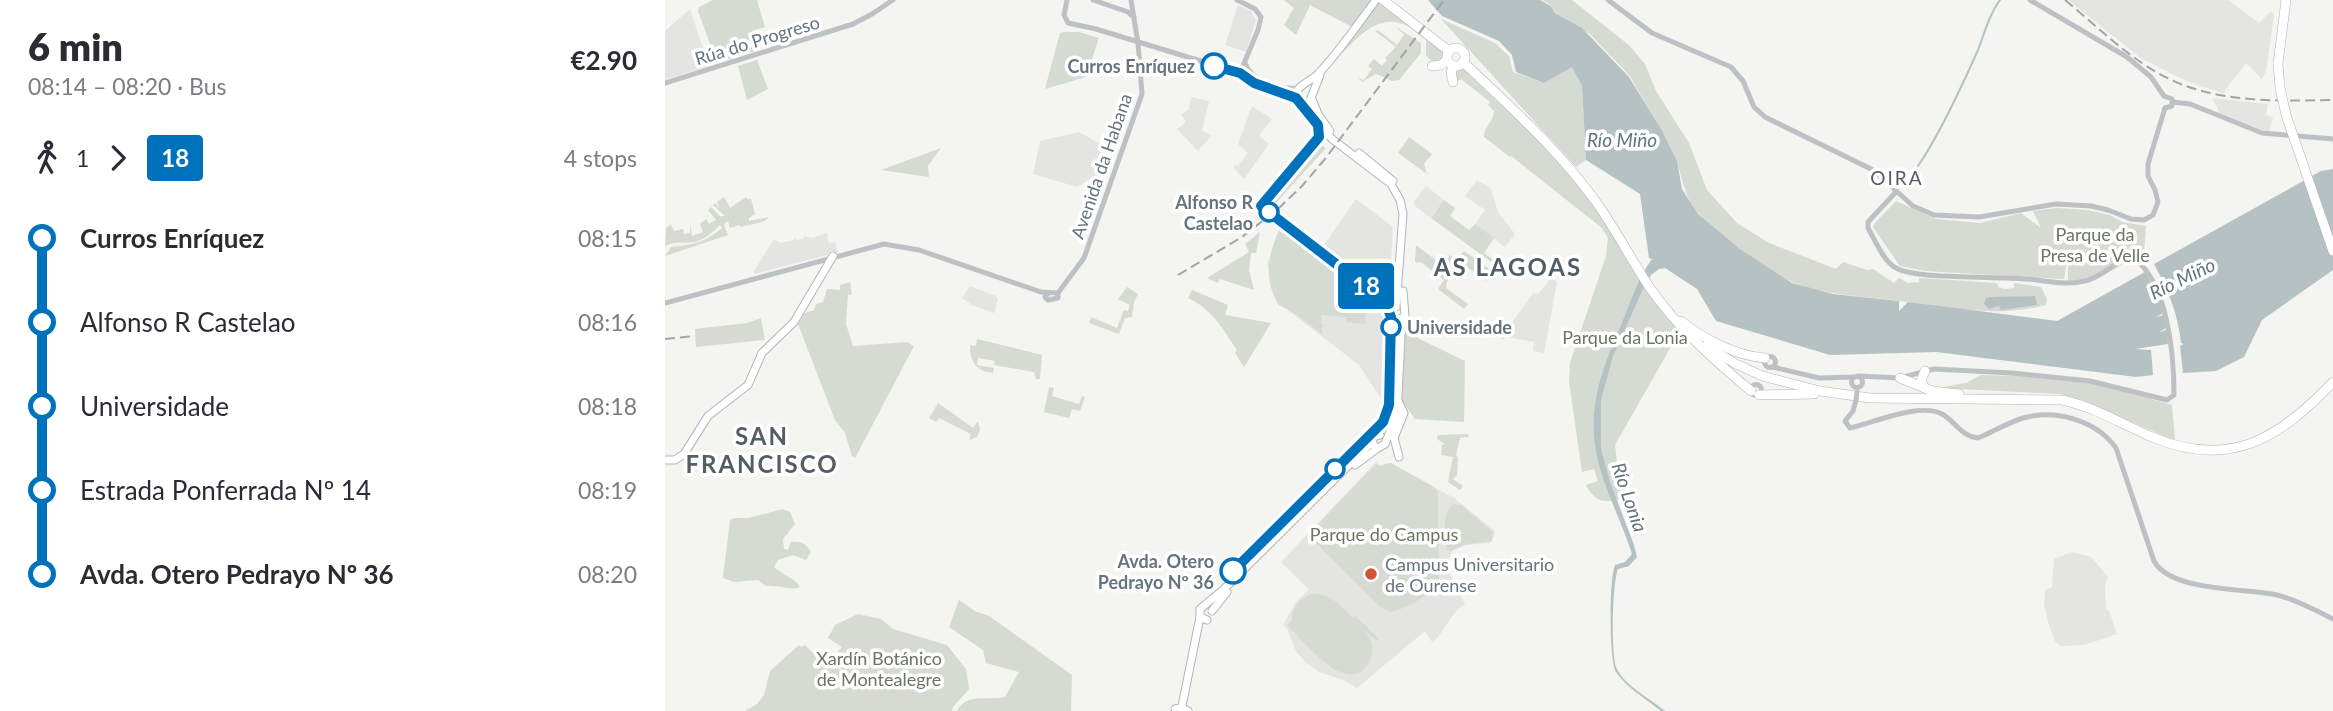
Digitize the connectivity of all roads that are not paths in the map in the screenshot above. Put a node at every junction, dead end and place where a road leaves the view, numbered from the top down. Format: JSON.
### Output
{"nodes":[{"id":1,"x":893,"y":0,"type":"edge"},
{"id":2,"x":1066,"y":0,"type":"edge"},
{"id":3,"x":1093,"y":0,"type":"edge"},
{"id":4,"x":1131,"y":0,"type":"edge"},
{"id":5,"x":1237,"y":0,"type":"edge"},
{"id":6,"x":1377,"y":0,"type":"edge"},
{"id":7,"x":1383,"y":0,"type":"edge"},
{"id":8,"x":1608,"y":0,"type":"edge"},
{"id":9,"x":2030,"y":0,"type":"edge"},
{"id":10,"x":2285,"y":0,"type":"edge"},
{"id":11,"x":1134,"y":17,"type":"junction"},
{"id":12,"x":1138,"y":43,"type":"junction"},
{"id":13,"x":1453,"y":60,"type":"junction"},
{"id":14,"x":1245,"y":63,"type":"junction"},
{"id":15,"x":1325,"y":65,"type":"junction"},
{"id":16,"x":1432,"y":66,"type":"dead end"},
{"id":17,"x":1240,"y":73,"type":"junction"},
{"id":18,"x":1453,"y":82,"type":"dead end"},
{"id":19,"x":665,"y":83,"type":"edge"},
{"id":20,"x":1301,"y":87,"type":"junction"},
{"id":21,"x":1313,"y":96,"type":"junction"},
{"id":22,"x":2164,"y":96,"type":"junction"},
{"id":23,"x":1298,"y":101,"type":"junction"},
{"id":24,"x":2173,"y":102,"type":"junction"},
{"id":25,"x":2165,"y":108,"type":"junction"},
{"id":26,"x":2333,"y":139,"type":"edge"},
{"id":27,"x":1896,"y":192,"type":"junction"},
{"id":28,"x":2333,"y":251,"type":"edge"},
{"id":29,"x":833,"y":256,"type":"junction"},
{"id":30,"x":665,"y":303,"type":"edge"},
{"id":31,"x":1400,"y":308,"type":"junction"},
{"id":32,"x":1666,"y":308,"type":"junction"},
{"id":33,"x":1398,"y":318,"type":"junction"},
{"id":34,"x":1678,"y":322,"type":"junction"},
{"id":35,"x":1770,"y":364,"type":"junction"},
{"id":36,"x":1926,"y":371,"type":"junction"},
{"id":37,"x":1899,"y":378,"type":"junction"},
{"id":38,"x":2333,"y":380,"type":"edge"},
{"id":39,"x":1760,"y":383,"type":"junction"},
{"id":40,"x":1857,"y":383,"type":"junction"},
{"id":41,"x":1925,"y":388,"type":"junction"},
{"id":42,"x":1843,"y":395,"type":"junction"},
{"id":43,"x":2034,"y":399,"type":"junction"},
{"id":44,"x":1856,"y":400,"type":"junction"},
{"id":45,"x":1398,"y":401,"type":"junction"},
{"id":46,"x":1848,"y":417,"type":"junction"},
{"id":47,"x":1399,"y":421,"type":"junction"},
{"id":48,"x":1855,"y":422,"type":"junction"},
{"id":49,"x":1392,"y":427,"type":"junction"},
{"id":50,"x":1383,"y":437,"type":"junction"},
{"id":51,"x":1375,"y":445,"type":"junction"},
{"id":52,"x":1399,"y":457,"type":"dead end"},
{"id":53,"x":665,"y":460,"type":"edge"},
{"id":54,"x":1209,"y":608,"type":"junction"},
{"id":55,"x":1204,"y":619,"type":"junction"},
{"id":56,"x":2333,"y":619,"type":"edge"},
{"id":57,"x":1186,"y":698,"type":"junction"},
{"id":58,"x":1183,"y":710,"type":"edge"}],
"edges":[{"from":1,"to":19,"type":"street","name":"Rúa do Progreso"},
{"from":2,"to":12,"type":"street"},
{"from":3,"to":11,"type":"street"},
{"from":4,"to":11,"type":"street","name":"Avenida da Habana"},
{"from":5,"to":14,"type":"street"},
{"from":6,"to":15,"type":"main road"},
{"from":7,"to":13,"type":"highway"},
{"from":8,"to":27,"type":"street"},
{"from":9,"to":22,"type":"street"},
{"from":10,"to":28,"type":"highway","bridge":true},
{"from":11,"to":12,"type":"street","name":"Avenida da Habana"},
{"from":12,"to":17,"type":"street"},
{"from":12,"to":29,"type":"street","name":"Avenida da Habana"},
{"from":13,"to":16,"type":"highway"},
{"from":13,"to":18,"type":"highway"},
{"from":13,"to":32,"type":"highway"},
{"from":14,"to":17,"type":"street"},
{"from":14,"to":20,"type":"street"},
{"from":15,"to":20,"type":"main road"},
{"from":15,"to":21,"type":"main road"},
{"from":17,"to":23,"type":"street"},
{"from":20,"to":21,"type":"main road"},
{"from":20,"to":23,"type":"main road"},
{"from":21,"to":23,"type":"main road"},
{"from":21,"to":31,"type":"main road"},
{"from":22,"to":24,"type":"street"},
{"from":22,"to":25,"type":"street"},
{"from":23,"to":31,"type":"main road"},
{"from":24,"to":25,"type":"street"},
{"from":24,"to":26,"type":"street"},
{"from":25,"to":27,"type":"street"},
{"from":27,"to":36,"type":"street"},
{"from":29,"to":30,"type":"street"},
{"from":29,"to":53,"type":"main road"},
{"from":31,"to":33,"type":"main road"},
{"from":32,"to":34,"type":"highway"},
{"from":32,"to":35,"type":"highway"},
{"from":33,"to":45,"type":"main road"},
{"from":33,"to":50,"type":"main road"},
{"from":34,"to":39,"type":"highway"},
{"from":34,"to":39,"type":"highway"},
{"from":35,"to":39,"type":"street"},
{"from":35,"to":40,"type":"street"},
{"from":36,"to":37,"type":"street"},
{"from":36,"to":41,"type":"highway"},
{"from":37,"to":40,"type":"street"},
{"from":37,"to":41,"type":"highway"},
{"from":38,"to":43,"type":"highway"},
{"from":39,"to":42,"type":"highway"},
{"from":39,"to":42,"type":"highway"},
{"from":40,"to":44,"type":"street","bridge":true},
{"from":41,"to":43,"type":"highway"},
{"from":42,"to":43,"type":"highway"},
{"from":44,"to":46,"type":"street"},
{"from":44,"to":48,"type":"street"},
{"from":45,"to":47,"type":"main road"},
{"from":45,"to":49,"type":"main road"},
{"from":46,"to":48,"type":"street"},
{"from":46,"to":48,"type":"street"},
{"from":47,"to":49,"type":"main road"},
{"from":47,"to":52,"type":"main road"},
{"from":48,"to":56,"type":"street"},
{"from":49,"to":50,"type":"main road"},
{"from":50,"to":51,"type":"main road"},
{"from":50,"to":51,"type":"main road"},
{"from":51,"to":54,"type":"main road"},
{"from":54,"to":55,"type":"main road"},
{"from":54,"to":55,"type":"main road"},
{"from":55,"to":57,"type":"main road"},
{"from":57,"to":58,"type":"main road"},
{"from":57,"to":58,"type":"main road"}]}
